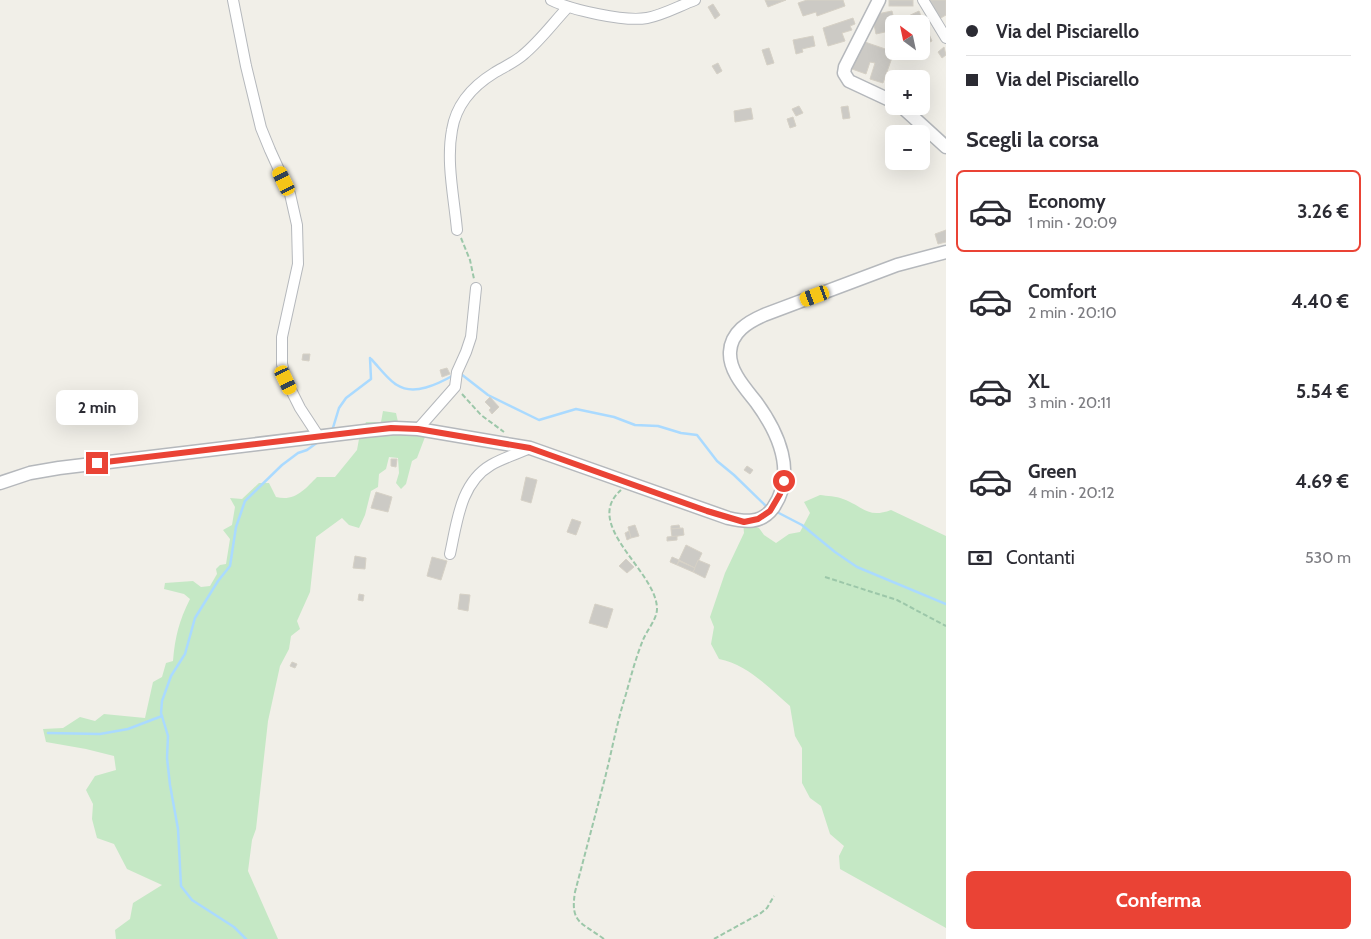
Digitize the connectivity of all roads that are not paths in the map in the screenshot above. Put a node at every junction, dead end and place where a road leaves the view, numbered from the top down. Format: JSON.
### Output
{"nodes":[{"id":1,"x":233,"y":0,"type":"edge"},
{"id":2,"x":551,"y":0,"type":"edge"},
{"id":3,"x":694,"y":0,"type":"edge"},
{"id":4,"x":879,"y":0,"type":"edge"},
{"id":5,"x":923,"y":0,"type":"edge"},
{"id":6,"x":568,"y":7,"type":"junction"},
{"id":7,"x":942,"y":24,"type":"edge"},
{"id":8,"x":946,"y":38,"type":"edge"},
{"id":9,"x":885,"y":98,"type":"edge"},
{"id":10,"x":911,"y":115,"type":"edge"},
{"id":11,"x":946,"y":147,"type":"edge"},
{"id":12,"x":457,"y":230,"type":"road end"},
{"id":13,"x":946,"y":252,"type":"edge"},
{"id":14,"x":476,"y":288,"type":"road end"},
{"id":15,"x":418,"y":429,"type":"junction"},
{"id":16,"x":319,"y":436,"type":"junction"},
{"id":17,"x":530,"y":448,"type":"junction"},
{"id":18,"x":0,"y":483,"type":"edge"},
{"id":19,"x":450,"y":554,"type":"dead end"}],
"edges":[{"from":1,"to":16,"type":"street"},
{"from":2,"to":6,"type":"street"},
{"from":3,"to":6,"type":"street"},
{"from":4,"to":9,"type":"street"},
{"from":5,"to":7,"type":"street"},
{"from":6,"to":12,"type":"street"},
{"from":7,"to":8,"type":"street"},
{"from":10,"to":11,"type":"street"},
{"from":13,"to":17,"type":"street"},
{"from":14,"to":15,"type":"street"},
{"from":15,"to":16,"type":"street"},
{"from":15,"to":17,"type":"street"},
{"from":16,"to":18,"type":"street"},
{"from":17,"to":19,"type":"street"}]}
